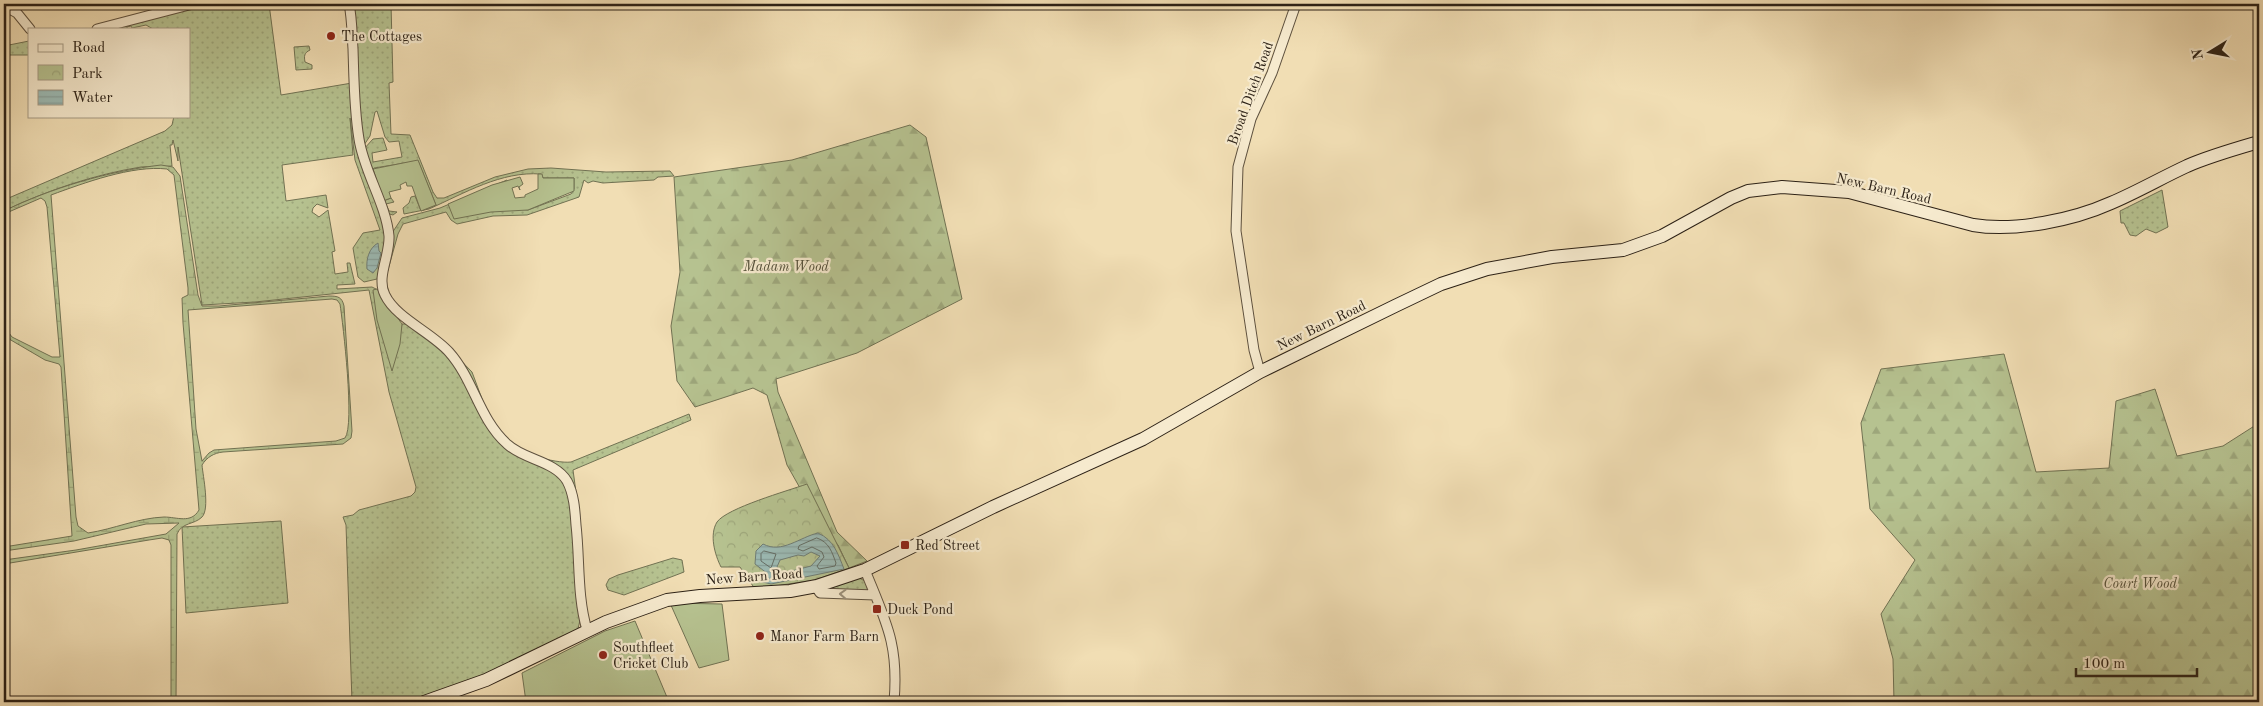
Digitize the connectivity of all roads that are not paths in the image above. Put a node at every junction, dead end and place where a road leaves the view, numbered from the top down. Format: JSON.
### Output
{"nodes":[{"id":1,"x":193,"y":4,"type":"edge"},
{"id":2,"x":349,"y":4,"type":"edge"},
{"id":3,"x":1296,"y":4,"type":"edge"},
{"id":4,"x":4,"y":6,"type":"edge"},
{"id":5,"x":29,"y":28,"type":"edge"},
{"id":6,"x":101,"y":28,"type":"edge"},
{"id":7,"x":2259,"y":142,"type":"edge"},
{"id":8,"x":1260,"y":372,"type":"junction"},
{"id":9,"x":865,"y":570,"type":"junction"},
{"id":10,"x":815,"y":586,"type":"junction"},
{"id":11,"x":875,"y":595,"type":"junction"},
{"id":12,"x":587,"y":630,"type":"junction"},
{"id":13,"x":424,"y":702,"type":"edge"},
{"id":14,"x":894,"y":702,"type":"edge"}],
"edges":[{"from":1,"to":6,"type":"street"},
{"from":2,"to":12,"type":"street"},
{"from":3,"to":8,"type":"street","name":"Broad Ditch Road"},
{"from":4,"to":5,"type":"street"},
{"from":7,"to":8,"type":"street","name":"New Barn Road"},
{"from":8,"to":9,"type":"street","name":"New Barn Road"},
{"from":9,"to":10,"type":"street","name":"New Barn Road"},
{"from":9,"to":11,"type":"street"},
{"from":11,"to":10,"type":"street","one_way":true},
{"from":10,"to":12,"type":"street","name":"New Barn Road"},
{"from":11,"to":14,"type":"street"},
{"from":12,"to":13,"type":"street","name":"New Barn Road"}]}
